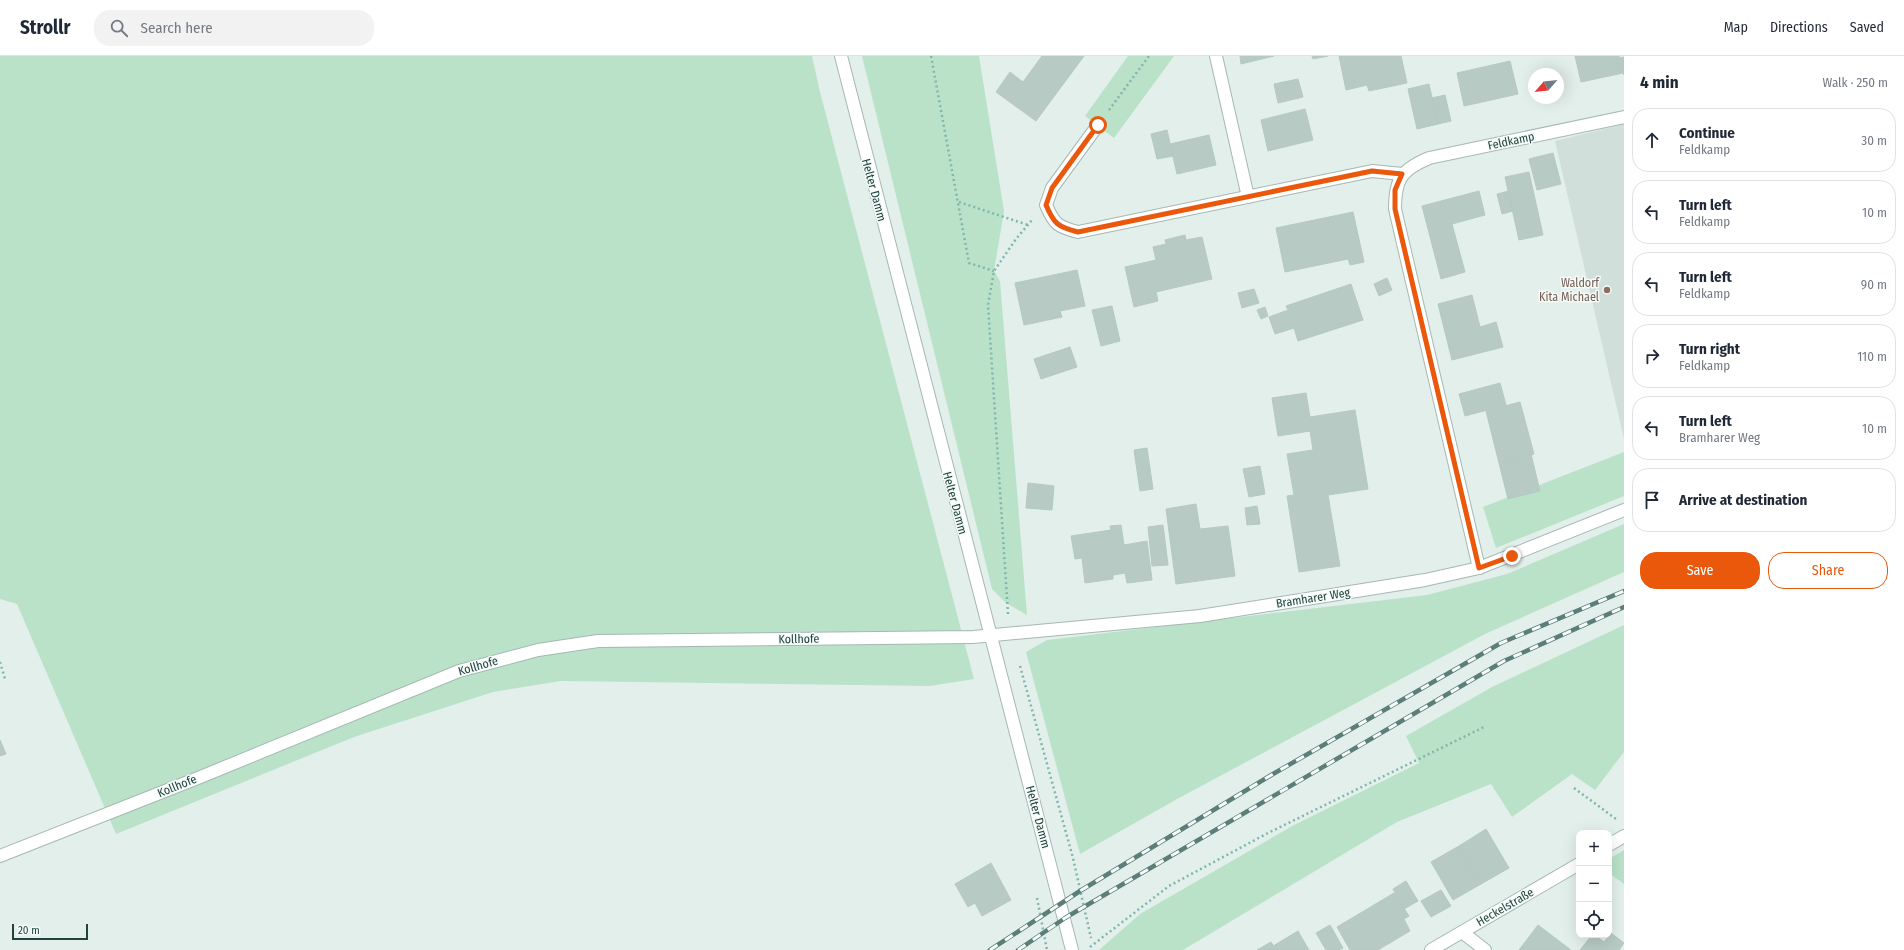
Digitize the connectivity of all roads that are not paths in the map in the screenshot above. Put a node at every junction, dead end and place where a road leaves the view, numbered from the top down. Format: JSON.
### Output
{"nodes":[{"id":1,"x":841,"y":56,"type":"edge"},
{"id":2,"x":1216,"y":56,"type":"edge"},
{"id":3,"x":1624,"y":117,"type":"edge"},
{"id":4,"x":1098,"y":125,"type":"road end"},
{"id":5,"x":1402,"y":174,"type":"junction"},
{"id":6,"x":1248,"y":197,"type":"junction"},
{"id":7,"x":1624,"y":510,"type":"edge"},
{"id":8,"x":1479,"y":568,"type":"junction"},
{"id":9,"x":990,"y":635,"type":"junction"},
{"id":10,"x":1624,"y":836,"type":"edge"},
{"id":11,"x":1612,"y":843,"type":"edge"},
{"id":12,"x":0,"y":856,"type":"edge"},
{"id":13,"x":1576,"y":866,"type":"edge"},
{"id":14,"x":1462,"y":932,"type":"junction"},
{"id":15,"x":1072,"y":950,"type":"edge"},
{"id":16,"x":1431,"y":950,"type":"edge"},
{"id":17,"x":1484,"y":950,"type":"edge"}],
"edges":[{"from":1,"to":9,"type":"street","name":"Helter Damm"},
{"from":2,"to":6,"type":"street"},
{"from":3,"to":5,"type":"street","name":"Feldkamp"},
{"from":4,"to":6,"type":"street"},
{"from":5,"to":6,"type":"street"},
{"from":5,"to":8,"type":"street"},
{"from":7,"to":8,"type":"street","name":"Bramharer Weg"},
{"from":8,"to":9,"type":"street","name":"Bramharer Weg"},
{"from":9,"to":12,"type":"street","name":"Kollhofe"},
{"from":9,"to":15,"type":"street","name":"Helter Damm"},
{"from":10,"to":11,"type":"street"},
{"from":13,"to":14,"type":"street","name":"Heckelstraße"},
{"from":14,"to":16,"type":"street","name":"Heckelstraße"},
{"from":14,"to":17,"type":"street"}]}
